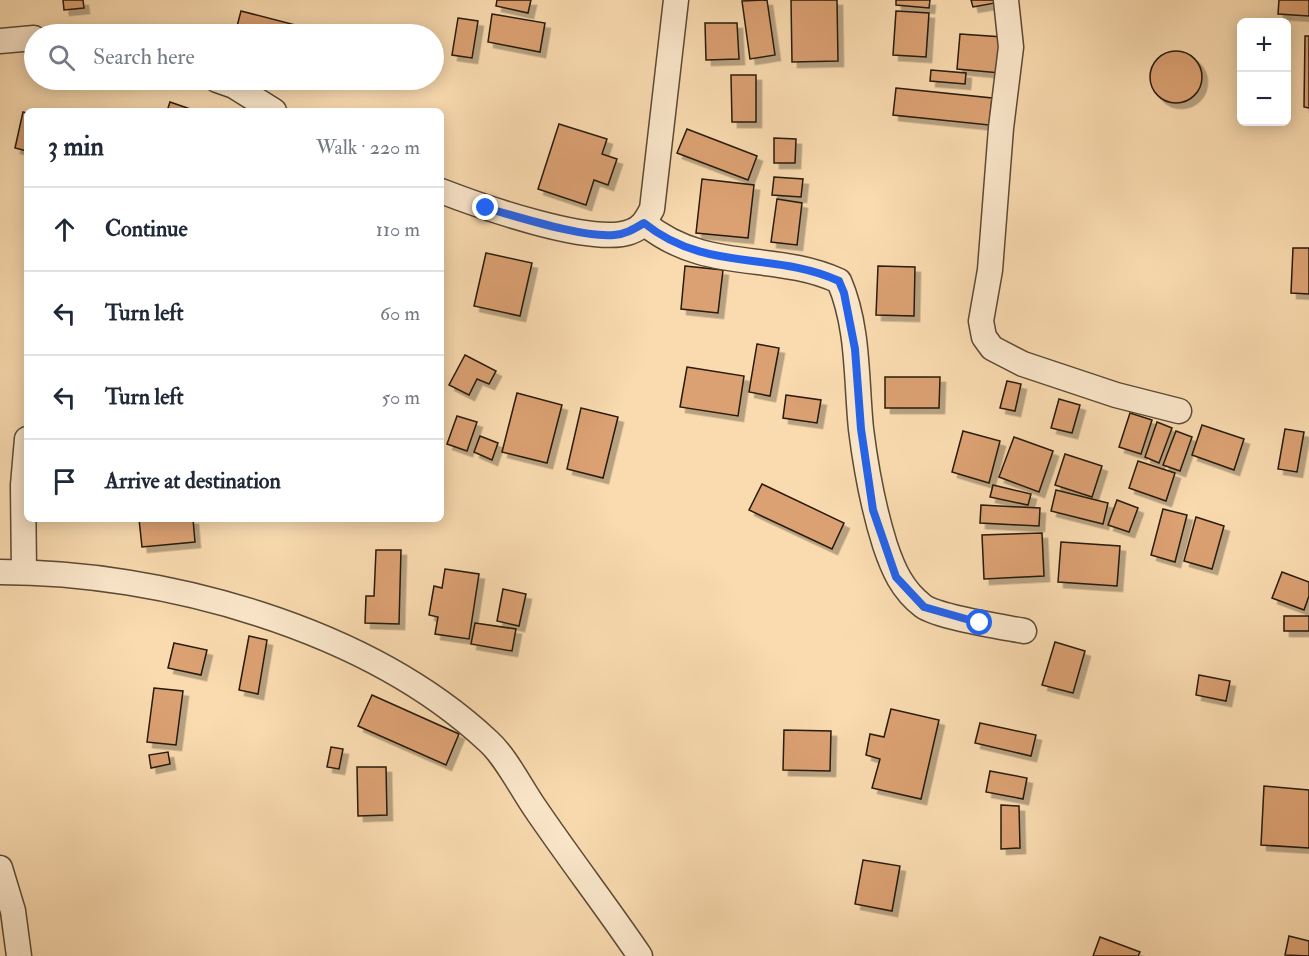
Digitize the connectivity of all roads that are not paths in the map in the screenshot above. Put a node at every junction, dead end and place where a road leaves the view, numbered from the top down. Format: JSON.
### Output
{"nodes":[{"id":1,"x":676,"y":0,"type":"edge"},
{"id":2,"x":1006,"y":0,"type":"edge"},
{"id":3,"x":24,"y":39,"type":"edge"},
{"id":4,"x":0,"y":41,"type":"edge"},
{"id":5,"x":240,"y":90,"type":"edge"},
{"id":6,"x":269,"y":108,"type":"edge"},
{"id":7,"x":444,"y":192,"type":"edge"},
{"id":8,"x":644,"y":223,"type":"junction"},
{"id":9,"x":1179,"y":411,"type":"dead end"},
{"id":10,"x":24,"y":474,"type":"edge"},
{"id":11,"x":12,"y":572,"type":"edge"},
{"id":12,"x":1024,"y":631,"type":"dead end"},
{"id":13,"x":0,"y":868,"type":"edge"},
{"id":14,"x":19,"y":956,"type":"edge"},
{"id":15,"x":640,"y":956,"type":"edge"}],
"edges":[{"from":1,"to":8,"type":"street"},
{"from":2,"to":9,"type":"street"},
{"from":3,"to":4,"type":"street"},
{"from":5,"to":6,"type":"street"},
{"from":7,"to":8,"type":"street"},
{"from":8,"to":12,"type":"street"},
{"from":10,"to":11,"type":"street"},
{"from":11,"to":15,"type":"street"},
{"from":13,"to":14,"type":"street"}]}
